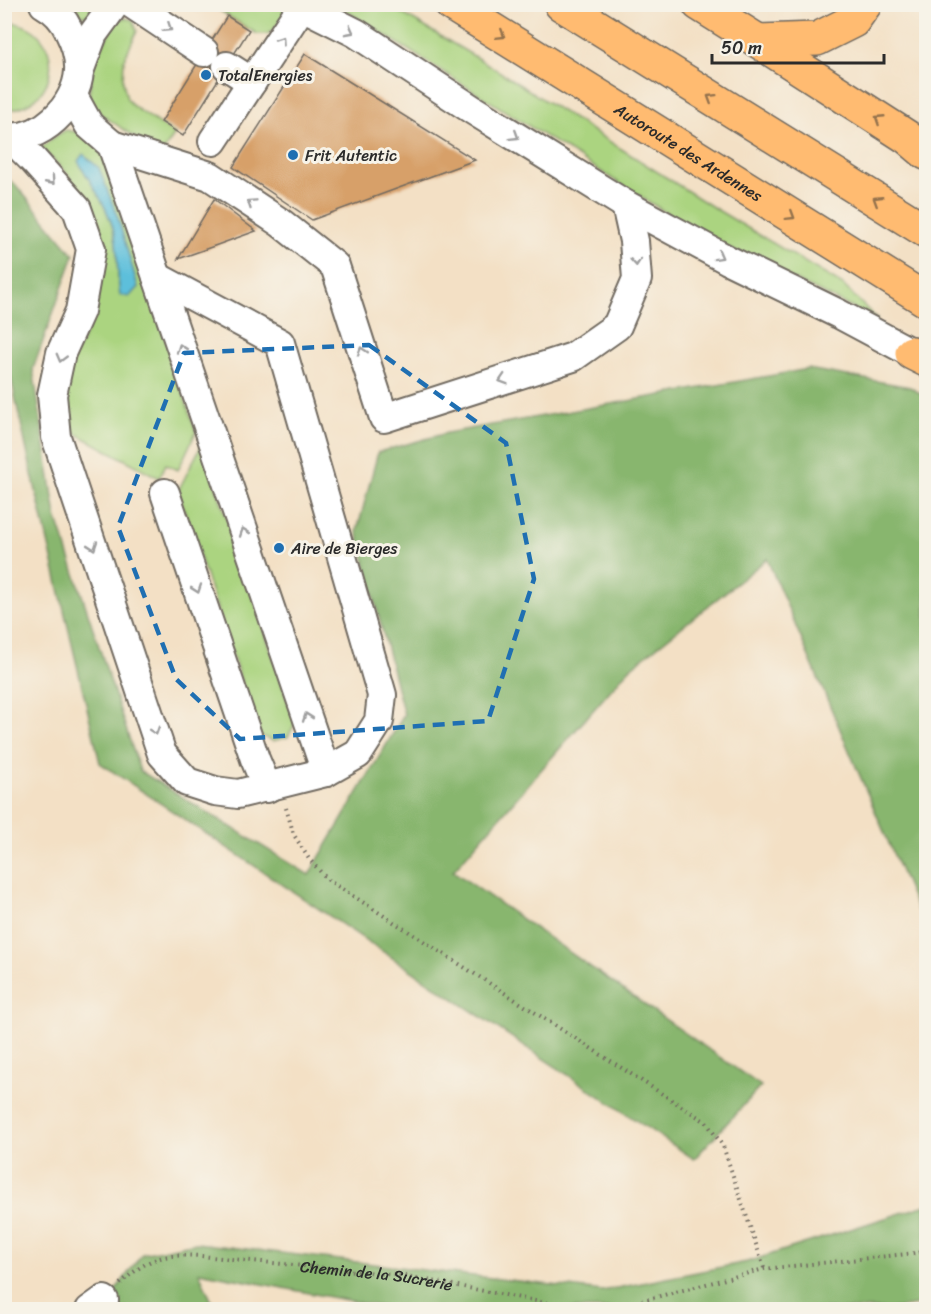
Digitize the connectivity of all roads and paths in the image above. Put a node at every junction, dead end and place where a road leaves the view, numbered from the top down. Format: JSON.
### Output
{"nodes":[{"id":1,"x":44,"y":4,"type":"edge"},
{"id":2,"x":116,"y":4,"type":"edge"},
{"id":3,"x":132,"y":4,"type":"edge"},
{"id":4,"x":451,"y":4,"type":"edge"},
{"id":5,"x":561,"y":4,"type":"edge"},
{"id":6,"x":699,"y":4,"type":"edge"},
{"id":7,"x":865,"y":4,"type":"edge"},
{"id":8,"x":300,"y":5,"type":"edge"},
{"id":9,"x":758,"y":41,"type":"junction"},
{"id":10,"x":252,"y":82,"type":"junction"},
{"id":11,"x":76,"y":83,"type":"junction"},
{"id":12,"x":8,"y":138,"type":"edge"},
{"id":13,"x":213,"y":141,"type":"dead end"},
{"id":14,"x":112,"y":144,"type":"junction"},
{"id":15,"x":927,"y":153,"type":"edge"},
{"id":16,"x":626,"y":205,"type":"junction"},
{"id":17,"x":927,"y":231,"type":"edge"},
{"id":18,"x":157,"y":277,"type":"junction"},
{"id":19,"x":927,"y":300,"type":"edge"},
{"id":20,"x":919,"y":356,"type":"edge"},
{"id":21,"x":165,"y":494,"type":"dead end"},
{"id":22,"x":326,"y":772,"type":"junction"},
{"id":23,"x":273,"y":786,"type":"junction"},
{"id":24,"x":927,"y":1252,"type":"edge"},
{"id":25,"x":764,"y":1269,"type":"junction"},
{"id":26,"x":97,"y":1305,"type":"edge"}],
"edges":[{"from":1,"to":11,"type":"street"},
{"from":2,"to":11,"type":"street"},
{"from":3,"to":10,"type":"street","one_way":true},
{"from":4,"to":19,"type":"highway","name":"Autoroute des Ardennes","one_way":true},
{"from":17,"to":5,"type":"highway","one_way":true},
{"from":6,"to":9,"type":"highway"},
{"from":7,"to":9,"type":"highway"},
{"from":10,"to":8,"type":"street","one_way":true},
{"from":8,"to":16,"type":"street","one_way":true},
{"from":15,"to":9,"type":"highway","one_way":true},
{"from":10,"to":13,"type":"street"},
{"from":11,"to":12,"type":"street"},
{"from":11,"to":14,"type":"street"},
{"from":12,"to":23,"type":"street","one_way":true},
{"from":16,"to":14,"type":"street","one_way":true},
{"from":14,"to":18,"type":"street"},
{"from":16,"to":20,"type":"street","one_way":true},
{"from":22,"to":18,"type":"street","one_way":true},
{"from":18,"to":22,"type":"street"},
{"from":21,"to":23,"type":"street","one_way":true},
{"from":22,"to":23,"type":"street"},
{"from":23,"to":25,"type":"path"},
{"from":24,"to":25,"type":"path","name":"Chemin de la Sucrerie"},
{"from":25,"to":26,"type":"path","name":"Chemin de la Sucrerie"}]}
